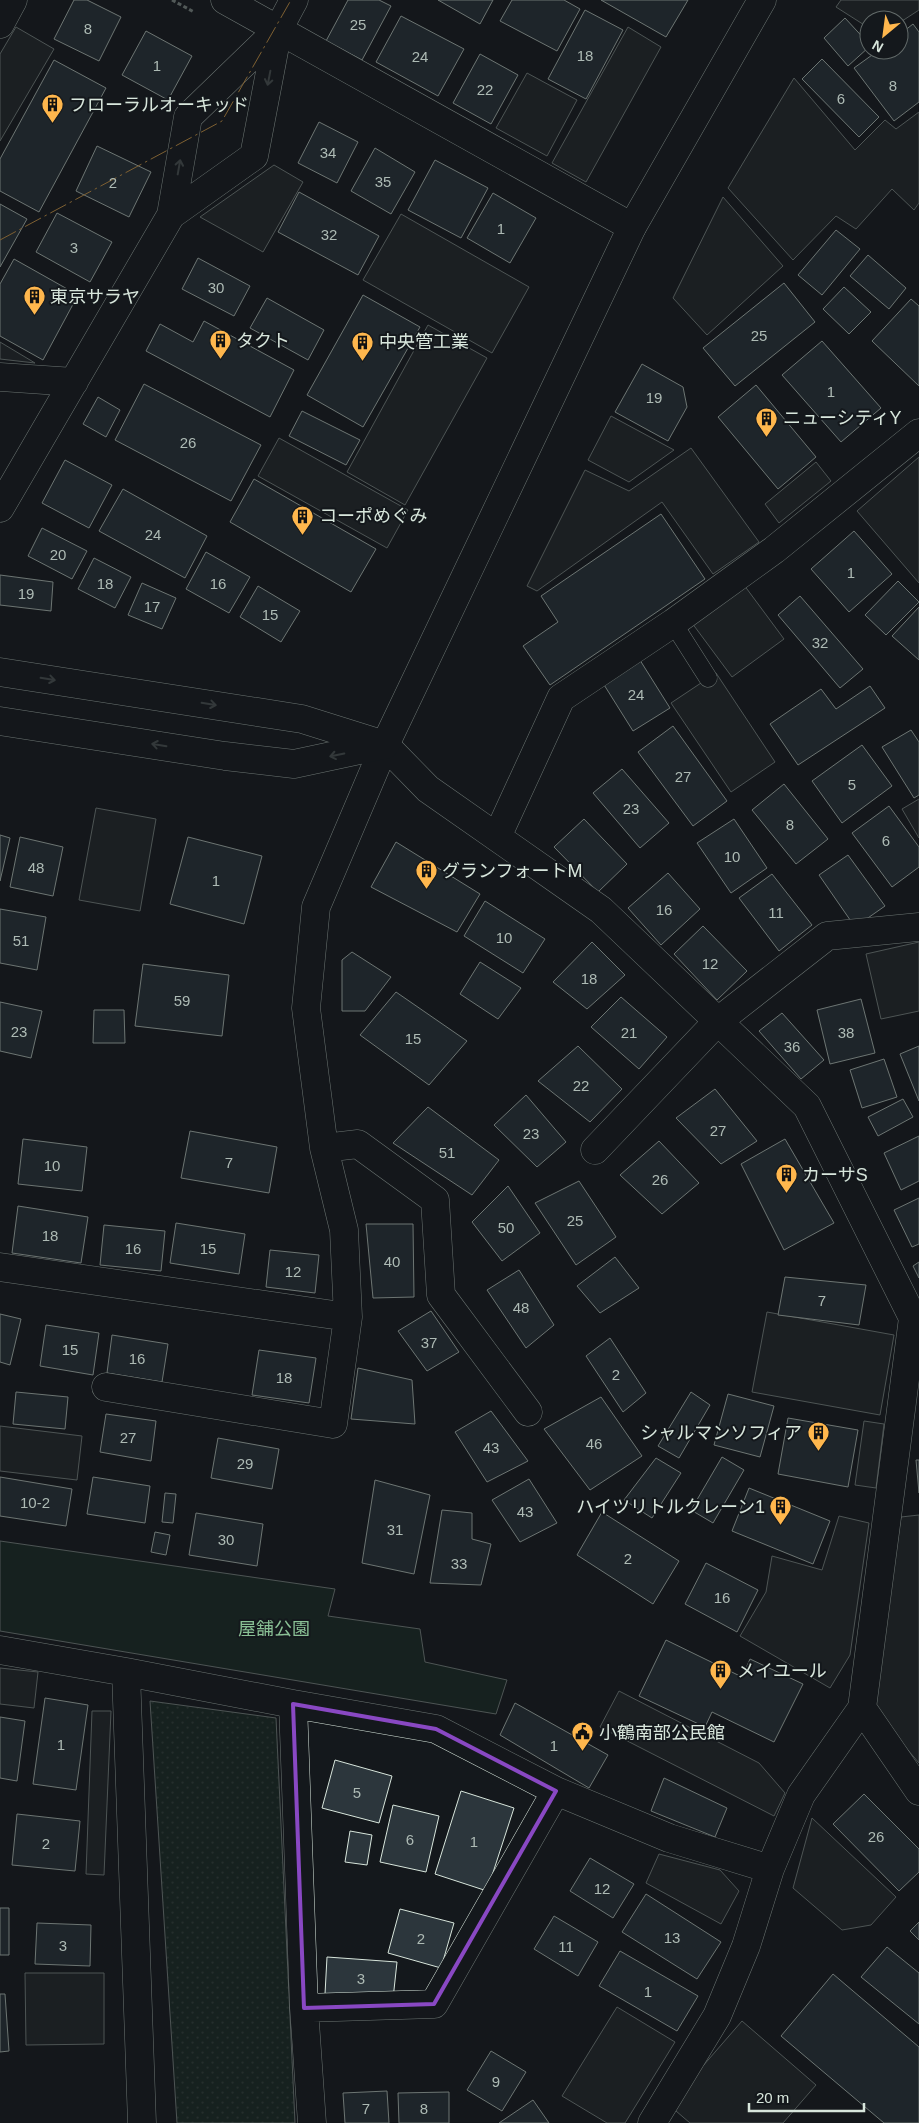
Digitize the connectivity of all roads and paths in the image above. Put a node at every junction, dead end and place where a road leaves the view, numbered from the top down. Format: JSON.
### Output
{"nodes":[{"id":1,"x":13,"y":0,"type":"edge"},
{"id":2,"x":225,"y":0,"type":"edge"},
{"id":3,"x":294,"y":0,"type":"edge"},
{"id":4,"x":762,"y":0,"type":"edge"},
{"id":5,"x":0,"y":24,"type":"edge"},
{"id":6,"x":278,"y":30,"type":"junction"},
{"id":7,"x":171,"y":216,"type":"junction"},
{"id":8,"x":632,"y":227,"type":"junction"},
{"id":9,"x":0,"y":377,"type":"edge"},
{"id":10,"x":74,"y":382,"type":"junction"},
{"id":11,"x":919,"y":433,"type":"edge"},
{"id":12,"x":0,"y":508,"type":"edge"},
{"id":13,"x":672,"y":623,"type":"junction"},
{"id":14,"x":0,"y":672,"type":"edge"},
{"id":15,"x":708,"y":678,"type":"dead end"},
{"id":16,"x":0,"y":721,"type":"edge"},
{"id":17,"x":385,"y":745,"type":"junction"},
{"id":18,"x":497,"y":837,"type":"junction"},
{"id":19,"x":919,"y":927,"type":"edge"},
{"id":20,"x":717,"y":1022,"type":"junction"},
{"id":21,"x":324,"y":1148,"type":"junction"},
{"id":22,"x":595,"y":1150,"type":"dead end"},
{"id":23,"x":0,"y":1267,"type":"edge"},
{"id":24,"x":348,"y":1317,"type":"junction"},
{"id":25,"x":916,"y":1318,"type":"edge"},
{"id":26,"x":106,"y":1387,"type":"dead end"},
{"id":27,"x":528,"y":1412,"type":"dead end"},
{"id":28,"x":0,"y":1650,"type":"edge"},
{"id":29,"x":126,"y":1672,"type":"junction"},
{"id":30,"x":294,"y":1704,"type":"junction"},
{"id":31,"x":862,"y":1708,"type":"junction"},
{"id":32,"x":556,"y":1790,"type":"junction"},
{"id":33,"x":919,"y":1791,"type":"edge"},
{"id":34,"x":770,"y":1869,"type":"junction"},
{"id":35,"x":304,"y":2008,"type":"junction"},
{"id":36,"x":142,"y":2123,"type":"edge"},
{"id":37,"x":312,"y":2123,"type":"edge"},
{"id":38,"x":652,"y":2123,"type":"edge"}],
"edges":[{"from":1,"to":5,"type":"street"},
{"from":2,"to":6,"type":"street"},
{"from":3,"to":6,"type":"street"},
{"from":4,"to":8,"type":"street"},
{"from":7,"to":6,"type":"street","one_way":true},
{"from":6,"to":7,"type":"street","one_way":true},
{"from":6,"to":8,"type":"street"},
{"from":7,"to":10,"type":"street"},
{"from":8,"to":17,"type":"street"},
{"from":9,"to":10,"type":"street"},
{"from":10,"to":12,"type":"street"},
{"from":11,"to":13,"type":"street"},
{"from":13,"to":15,"type":"lane"},
{"from":13,"to":18,"type":"street"},
{"from":14,"to":17,"type":"street","one_way":true},
{"from":17,"to":16,"type":"street","one_way":true},
{"from":17,"to":18,"type":"street"},
{"from":17,"to":21,"type":"street"},
{"from":18,"to":20,"type":"street"},
{"from":19,"to":20,"type":"street"},
{"from":20,"to":22,"type":"street"},
{"from":20,"to":25,"type":"street"},
{"from":21,"to":24,"type":"street"},
{"from":21,"to":27,"type":"street"},
{"from":23,"to":24,"type":"street"},
{"from":24,"to":26,"type":"street"},
{"from":25,"to":31,"type":"street"},
{"from":28,"to":29,"type":"street"},
{"from":29,"to":30,"type":"street"},
{"from":29,"to":36,"type":"street"},
{"from":30,"to":32,"type":"street"},
{"from":30,"to":35,"type":"street"},
{"from":31,"to":33,"type":"street"},
{"from":31,"to":34,"type":"street"},
{"from":32,"to":34,"type":"street"},
{"from":32,"to":35,"type":"street"},
{"from":34,"to":38,"type":"street"},
{"from":35,"to":37,"type":"street"}]}
